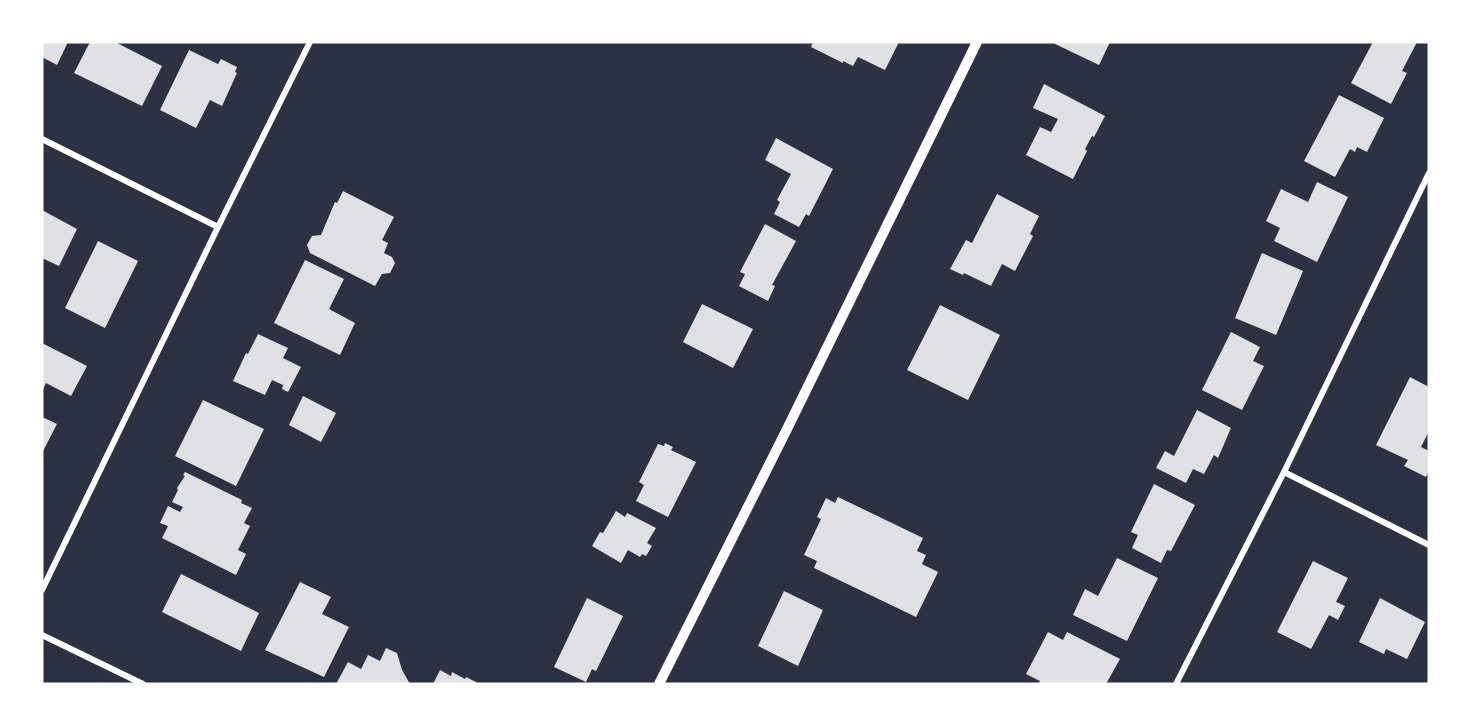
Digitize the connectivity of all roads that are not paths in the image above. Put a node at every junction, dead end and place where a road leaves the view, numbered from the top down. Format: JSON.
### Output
{"nodes":[{"id":1,"x":310,"y":42,"type":"edge"},
{"id":2,"x":977,"y":42,"type":"edge"},
{"id":3,"x":42,"y":140,"type":"edge"},
{"id":4,"x":1429,"y":173,"type":"edge"},
{"id":5,"x":218,"y":227,"type":"junction"},
{"id":6,"x":1284,"y":472,"type":"junction"},
{"id":7,"x":1429,"y":545,"type":"edge"},
{"id":8,"x":42,"y":590,"type":"edge"},
{"id":9,"x":42,"y":635,"type":"edge"},
{"id":10,"x":142,"y":684,"type":"edge"},
{"id":11,"x":658,"y":684,"type":"edge"},
{"id":12,"x":1176,"y":684,"type":"edge"}],
"edges":[{"from":1,"to":5,"type":"street"},
{"from":2,"to":11,"type":"street"},
{"from":3,"to":5,"type":"street"},
{"from":4,"to":6,"type":"street"},
{"from":5,"to":8,"type":"street"},
{"from":6,"to":7,"type":"street"},
{"from":6,"to":12,"type":"street"},
{"from":9,"to":10,"type":"street"}]}
